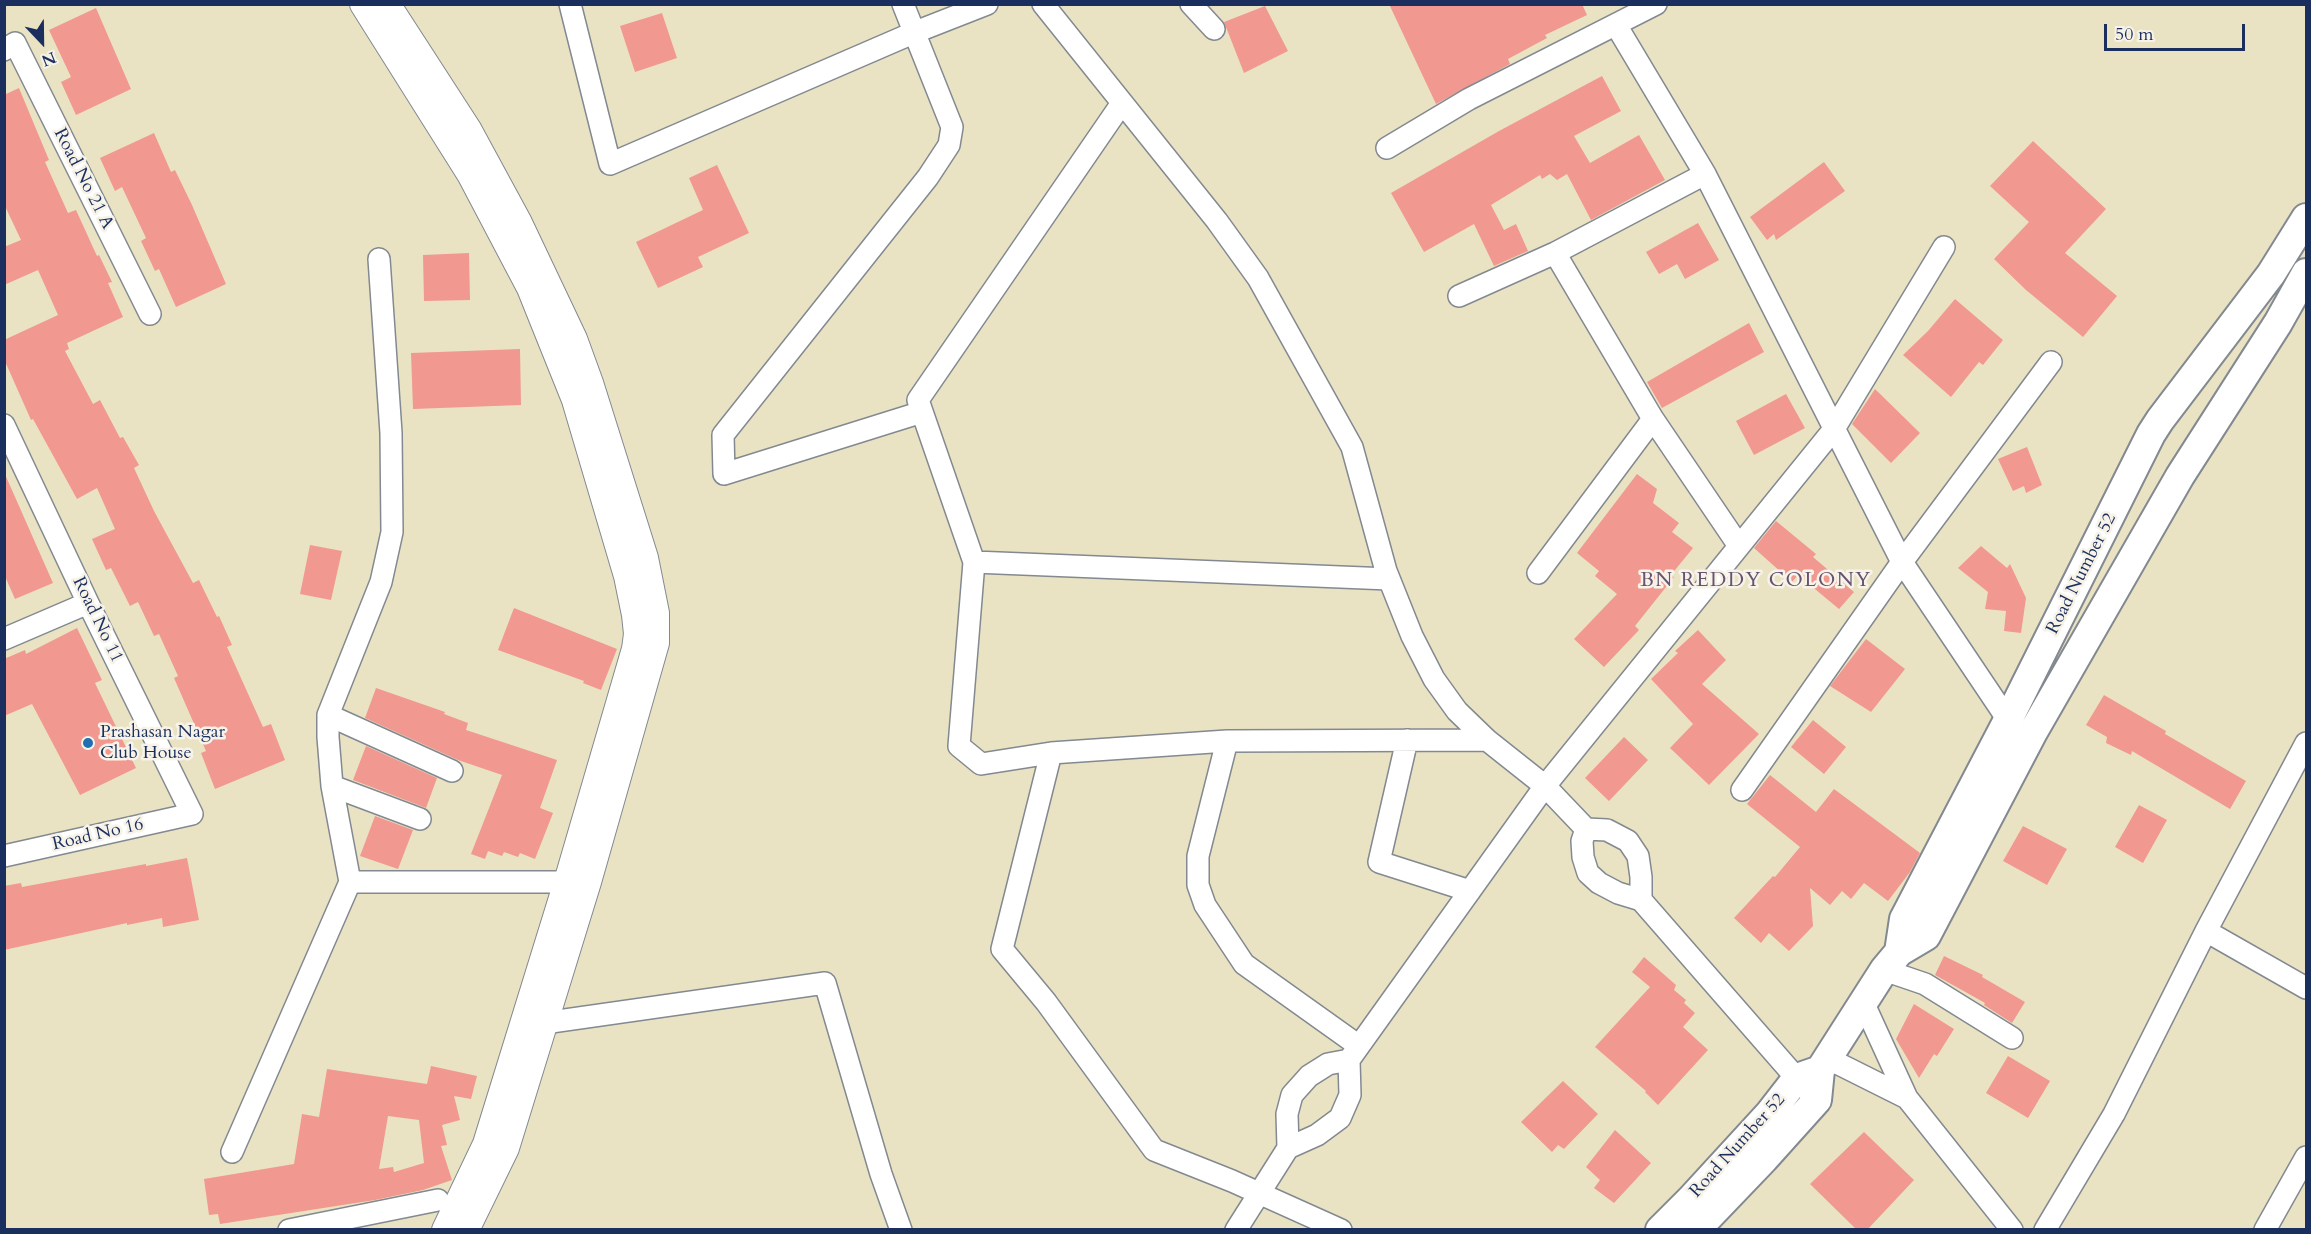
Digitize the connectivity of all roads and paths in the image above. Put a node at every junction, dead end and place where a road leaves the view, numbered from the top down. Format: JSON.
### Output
{"nodes":[{"id":1,"x":363,"y":4,"type":"edge"},
{"id":2,"x":387,"y":4,"type":"edge"},
{"id":3,"x":570,"y":4,"type":"edge"},
{"id":4,"x":903,"y":4,"type":"edge"},
{"id":5,"x":987,"y":4,"type":"edge"},
{"id":6,"x":1044,"y":4,"type":"edge"},
{"id":7,"x":1191,"y":4,"type":"edge"},
{"id":8,"x":1656,"y":4,"type":"edge"},
{"id":9,"x":1616,"y":25,"type":"junction"},
{"id":10,"x":1214,"y":29,"type":"dead end"},
{"id":11,"x":913,"y":33,"type":"junction"},
{"id":12,"x":10,"y":47,"type":"edge"},
{"id":13,"x":1122,"y":103,"type":"junction"},
{"id":14,"x":1387,"y":148,"type":"dead end"},
{"id":15,"x":1705,"y":174,"type":"junction"},
{"id":16,"x":2306,"y":220,"type":"edge"},
{"id":17,"x":1944,"y":247,"type":"dead end"},
{"id":18,"x":1554,"y":253,"type":"junction"},
{"id":19,"x":379,"y":259,"type":"dead end"},
{"id":20,"x":2307,"y":273,"type":"edge"},
{"id":21,"x":1459,"y":296,"type":"dead end"},
{"id":22,"x":150,"y":314,"type":"dead end"},
{"id":23,"x":2051,"y":363,"type":"dead end"},
{"id":24,"x":922,"y":412,"type":"junction"},
{"id":25,"x":1653,"y":419,"type":"junction"},
{"id":26,"x":4,"y":425,"type":"edge"},
{"id":27,"x":1834,"y":429,"type":"junction"},
{"id":28,"x":11,"y":452,"type":"edge"},
{"id":29,"x":1739,"y":546,"type":"junction"},
{"id":30,"x":974,"y":562,"type":"junction"},
{"id":31,"x":1902,"y":562,"type":"junction"},
{"id":32,"x":1539,"y":573,"type":"dead end"},
{"id":33,"x":1389,"y":579,"type":"junction"},
{"id":34,"x":88,"y":603,"type":"junction"},
{"id":35,"x":4,"y":639,"type":"edge"},
{"id":36,"x":328,"y":715,"type":"junction"},
{"id":37,"x":2008,"y":720,"type":"junction"},
{"id":38,"x":1407,"y":740,"type":"junction"},
{"id":39,"x":1487,"y":740,"type":"junction"},
{"id":40,"x":1227,"y":741,"type":"junction"},
{"id":41,"x":2307,"y":743,"type":"edge"},
{"id":42,"x":1051,"y":753,"type":"junction"},
{"id":43,"x":452,"y":771,"type":"dead end"},
{"id":44,"x":332,"y":786,"type":"junction"},
{"id":45,"x":1545,"y":786,"type":"junction"},
{"id":46,"x":1742,"y":790,"type":"dead end"},
{"id":47,"x":192,"y":814,"type":"joint"},
{"id":48,"x":420,"y":819,"type":"dead end"},
{"id":49,"x":1586,"y":829,"type":"junction"},
{"id":50,"x":4,"y":856,"type":"edge"},
{"id":51,"x":350,"y":882,"type":"junction"},
{"id":52,"x":578,"y":882,"type":"junction"},
{"id":53,"x":1470,"y":891,"type":"junction"},
{"id":54,"x":1641,"y":900,"type":"junction"},
{"id":55,"x":2206,"y":930,"type":"junction"},
{"id":56,"x":1892,"y":961,"type":"junction"},
{"id":57,"x":2307,"y":988,"type":"edge"},
{"id":58,"x":1864,"y":1004,"type":"junction"},
{"id":59,"x":544,"y":1023,"type":"junction"},
{"id":60,"x":2012,"y":1038,"type":"dead end"},
{"id":61,"x":1354,"y":1053,"type":"junction"},
{"id":62,"x":1815,"y":1069,"type":"junction"},
{"id":63,"x":1907,"y":1098,"type":"junction"},
{"id":64,"x":1288,"y":1148,"type":"junction"},
{"id":65,"x":232,"y":1152,"type":"dead end"},
{"id":66,"x":2304,"y":1170,"type":"edge"},
{"id":67,"x":1258,"y":1194,"type":"junction"},
{"id":68,"x":438,"y":1200,"type":"dead end"},
{"id":69,"x":289,"y":1230,"type":"edge"},
{"id":70,"x":445,"y":1230,"type":"edge"},
{"id":71,"x":466,"y":1230,"type":"edge"},
{"id":72,"x":902,"y":1230,"type":"edge"},
{"id":73,"x":1236,"y":1230,"type":"edge"},
{"id":74,"x":1341,"y":1230,"type":"edge"},
{"id":75,"x":1660,"y":1230,"type":"edge"},
{"id":76,"x":1696,"y":1230,"type":"edge"},
{"id":77,"x":2012,"y":1230,"type":"edge"},
{"id":78,"x":2045,"y":1230,"type":"edge"},
{"id":79,"x":2265,"y":1230,"type":"edge"}],
"edges":[{"from":1,"to":52,"type":"street"},
{"from":2,"to":52,"type":"street"},
{"from":3,"to":11,"type":"street"},
{"from":4,"to":11,"type":"street"},
{"from":5,"to":11,"type":"street"},
{"from":6,"to":13,"type":"street"},
{"from":7,"to":10,"type":"street"},
{"from":8,"to":9,"type":"street"},
{"from":9,"to":14,"type":"street"},
{"from":9,"to":15,"type":"street"},
{"from":11,"to":24,"type":"street"},
{"from":12,"to":22,"type":"street","name":"Road No 21 A"},
{"from":13,"to":24,"type":"street"},
{"from":13,"to":33,"type":"street"},
{"from":15,"to":18,"type":"street"},
{"from":15,"to":27,"type":"street"},
{"from":16,"to":37,"type":"main road","name":"Road Number 52"},
{"from":17,"to":27,"type":"street"},
{"from":18,"to":21,"type":"street"},
{"from":18,"to":25,"type":"street"},
{"from":19,"to":36,"type":"street"},
{"from":20,"to":56,"type":"main road","name":"Road Number 52"},
{"from":23,"to":31,"type":"street"},
{"from":24,"to":30,"type":"street"},
{"from":25,"to":29,"type":"street"},
{"from":25,"to":32,"type":"street"},
{"from":26,"to":28,"type":"street","name":"Road No 11"},
{"from":27,"to":29,"type":"street"},
{"from":27,"to":31,"type":"street"},
{"from":28,"to":34,"type":"street","name":"Road No 11"},
{"from":29,"to":45,"type":"street"},
{"from":30,"to":33,"type":"street"},
{"from":30,"to":42,"type":"street"},
{"from":31,"to":37,"type":"street"},
{"from":31,"to":46,"type":"street"},
{"from":33,"to":39,"type":"street"},
{"from":34,"to":35,"type":"street"},
{"from":34,"to":47,"type":"street","name":"Road No 11"},
{"from":36,"to":43,"type":"street"},
{"from":36,"to":44,"type":"street"},
{"from":37,"to":56,"type":"main road","name":"Road Number 52"},
{"from":38,"to":39,"type":"street"},
{"from":38,"to":40,"type":"street"},
{"from":38,"to":53,"type":"street"},
{"from":39,"to":45,"type":"street"},
{"from":40,"to":42,"type":"street"},
{"from":40,"to":61,"type":"street"},
{"from":41,"to":55,"type":"street"},
{"from":42,"to":67,"type":"street"},
{"from":44,"to":48,"type":"street"},
{"from":44,"to":51,"type":"street"},
{"from":45,"to":49,"type":"street"},
{"from":45,"to":53,"type":"street"},
{"from":47,"to":50,"type":"street","name":"Road No 16"},
{"from":49,"to":54,"type":"street"},
{"from":49,"to":54,"type":"street"},
{"from":51,"to":52,"type":"street"},
{"from":51,"to":65,"type":"street"},
{"from":52,"to":59,"type":"street"},
{"from":52,"to":70,"type":"street"},
{"from":53,"to":61,"type":"street"},
{"from":54,"to":62,"type":"street"},
{"from":55,"to":57,"type":"street"},
{"from":55,"to":78,"type":"street"},
{"from":56,"to":58,"type":"main road","name":"Road Number 52"},
{"from":56,"to":60,"type":"street"},
{"from":58,"to":62,"type":"main road","name":"Road Number 52"},
{"from":58,"to":63,"type":"street"},
{"from":59,"to":71,"type":"street"},
{"from":59,"to":72,"type":"street"},
{"from":61,"to":64,"type":"street"},
{"from":61,"to":64,"type":"street"},
{"from":62,"to":63,"type":"street"},
{"from":62,"to":75,"type":"main road","name":"Road Number 52"},
{"from":62,"to":76,"type":"main road","name":"Road Number 52"},
{"from":63,"to":77,"type":"street"},
{"from":64,"to":67,"type":"street"},
{"from":66,"to":79,"type":"street"},
{"from":67,"to":73,"type":"street"},
{"from":67,"to":74,"type":"street"},
{"from":68,"to":69,"type":"street"}]}
